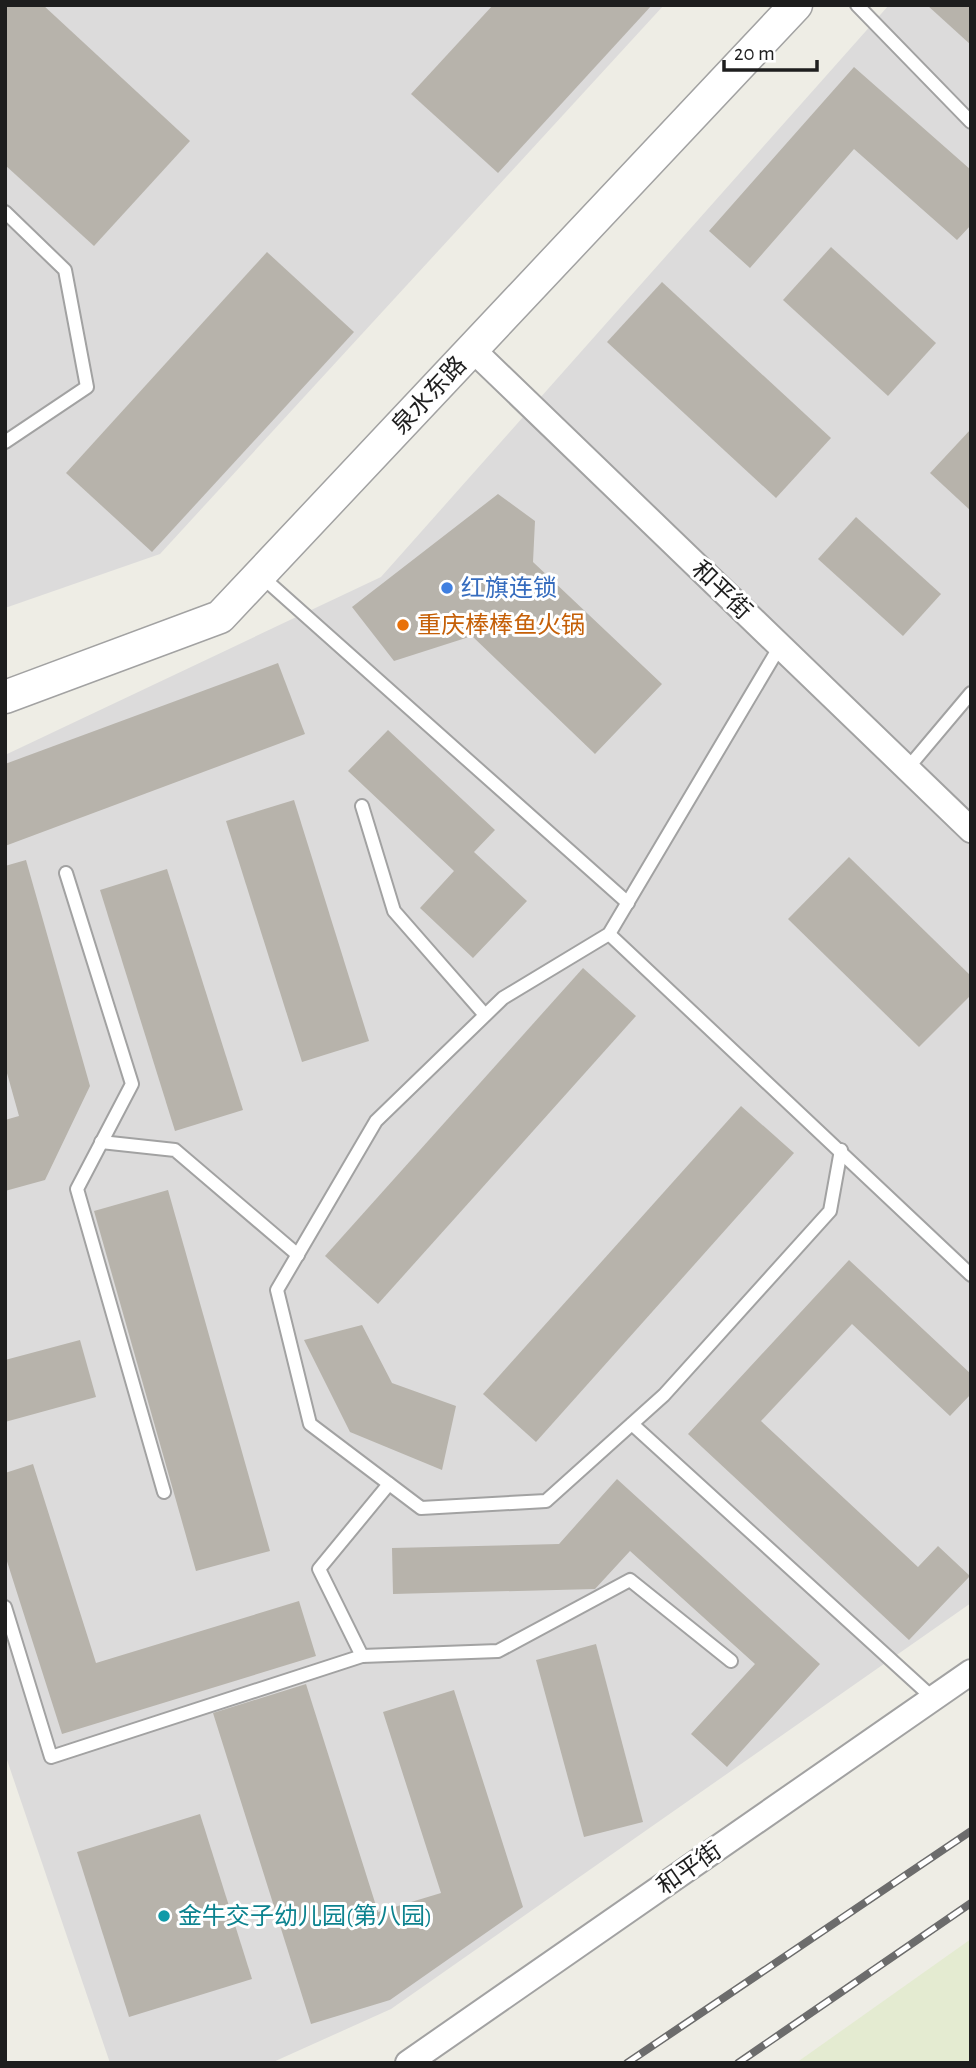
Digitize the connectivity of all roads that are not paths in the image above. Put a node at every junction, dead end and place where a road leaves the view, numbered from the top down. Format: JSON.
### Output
{"nodes":[{"id":1,"x":796,"y":5,"type":"edge"},
{"id":2,"x":857,"y":5,"type":"edge"},
{"id":3,"x":971,"y":122,"type":"edge"},
{"id":4,"x":5,"y":212,"type":"edge"},
{"id":5,"x":472,"y":349,"type":"junction"},
{"id":6,"x":5,"y":442,"type":"edge"},
{"id":7,"x":260,"y":575,"type":"junction"},
{"id":8,"x":780,"y":646,"type":"junction"},
{"id":9,"x":971,"y":693,"type":"edge"},
{"id":10,"x":5,"y":696,"type":"edge"},
{"id":11,"x":907,"y":769,"type":"junction"},
{"id":12,"x":362,"y":806,"type":"dead end"},
{"id":13,"x":971,"y":830,"type":"edge"},
{"id":14,"x":66,"y":873,"type":"dead end"},
{"id":15,"x":628,"y":903,"type":"junction"},
{"id":16,"x":610,"y":934,"type":"junction"},
{"id":17,"x":485,"y":1015,"type":"junction"},
{"id":18,"x":101,"y":1142,"type":"junction"},
{"id":19,"x":841,"y":1150,"type":"junction"},
{"id":20,"x":298,"y":1255,"type":"junction"},
{"id":21,"x":971,"y":1275,"type":"edge"},
{"id":22,"x":632,"y":1424,"type":"junction"},
{"id":23,"x":389,"y":1484,"type":"junction"},
{"id":24,"x":164,"y":1492,"type":"dead end"},
{"id":25,"x":5,"y":1607,"type":"edge"},
{"id":26,"x":362,"y":1656,"type":"junction"},
{"id":27,"x":732,"y":1661,"type":"dead end"},
{"id":28,"x":971,"y":1672,"type":"edge"},
{"id":29,"x":934,"y":1699,"type":"junction"},
{"id":30,"x":408,"y":2063,"type":"edge"}],
"edges":[{"from":1,"to":5,"type":"street","name":"泉水东路"},
{"from":2,"to":3,"type":"lane"},
{"from":4,"to":6,"type":"lane"},
{"from":5,"to":7,"type":"street","name":"泉水东路"},
{"from":5,"to":8,"type":"street","name":"和平街"},
{"from":7,"to":10,"type":"street","name":"泉水东路"},
{"from":7,"to":15,"type":"lane"},
{"from":8,"to":11,"type":"street","name":"和平街"},
{"from":8,"to":15,"type":"lane"},
{"from":9,"to":11,"type":"lane"},
{"from":11,"to":13,"type":"street","name":"和平街"},
{"from":12,"to":17,"type":"lane"},
{"from":14,"to":18,"type":"lane"},
{"from":15,"to":16,"type":"lane"},
{"from":16,"to":17,"type":"lane"},
{"from":16,"to":19,"type":"lane"},
{"from":17,"to":20,"type":"lane"},
{"from":18,"to":20,"type":"lane"},
{"from":18,"to":24,"type":"lane"},
{"from":19,"to":21,"type":"lane"},
{"from":19,"to":22,"type":"lane"},
{"from":20,"to":23,"type":"lane"},
{"from":22,"to":23,"type":"lane"},
{"from":22,"to":29,"type":"lane"},
{"from":23,"to":26,"type":"lane"},
{"from":25,"to":26,"type":"lane"},
{"from":26,"to":27,"type":"lane"},
{"from":28,"to":29,"type":"street","name":"和平街"},
{"from":29,"to":30,"type":"street","name":"和平街"}]}
